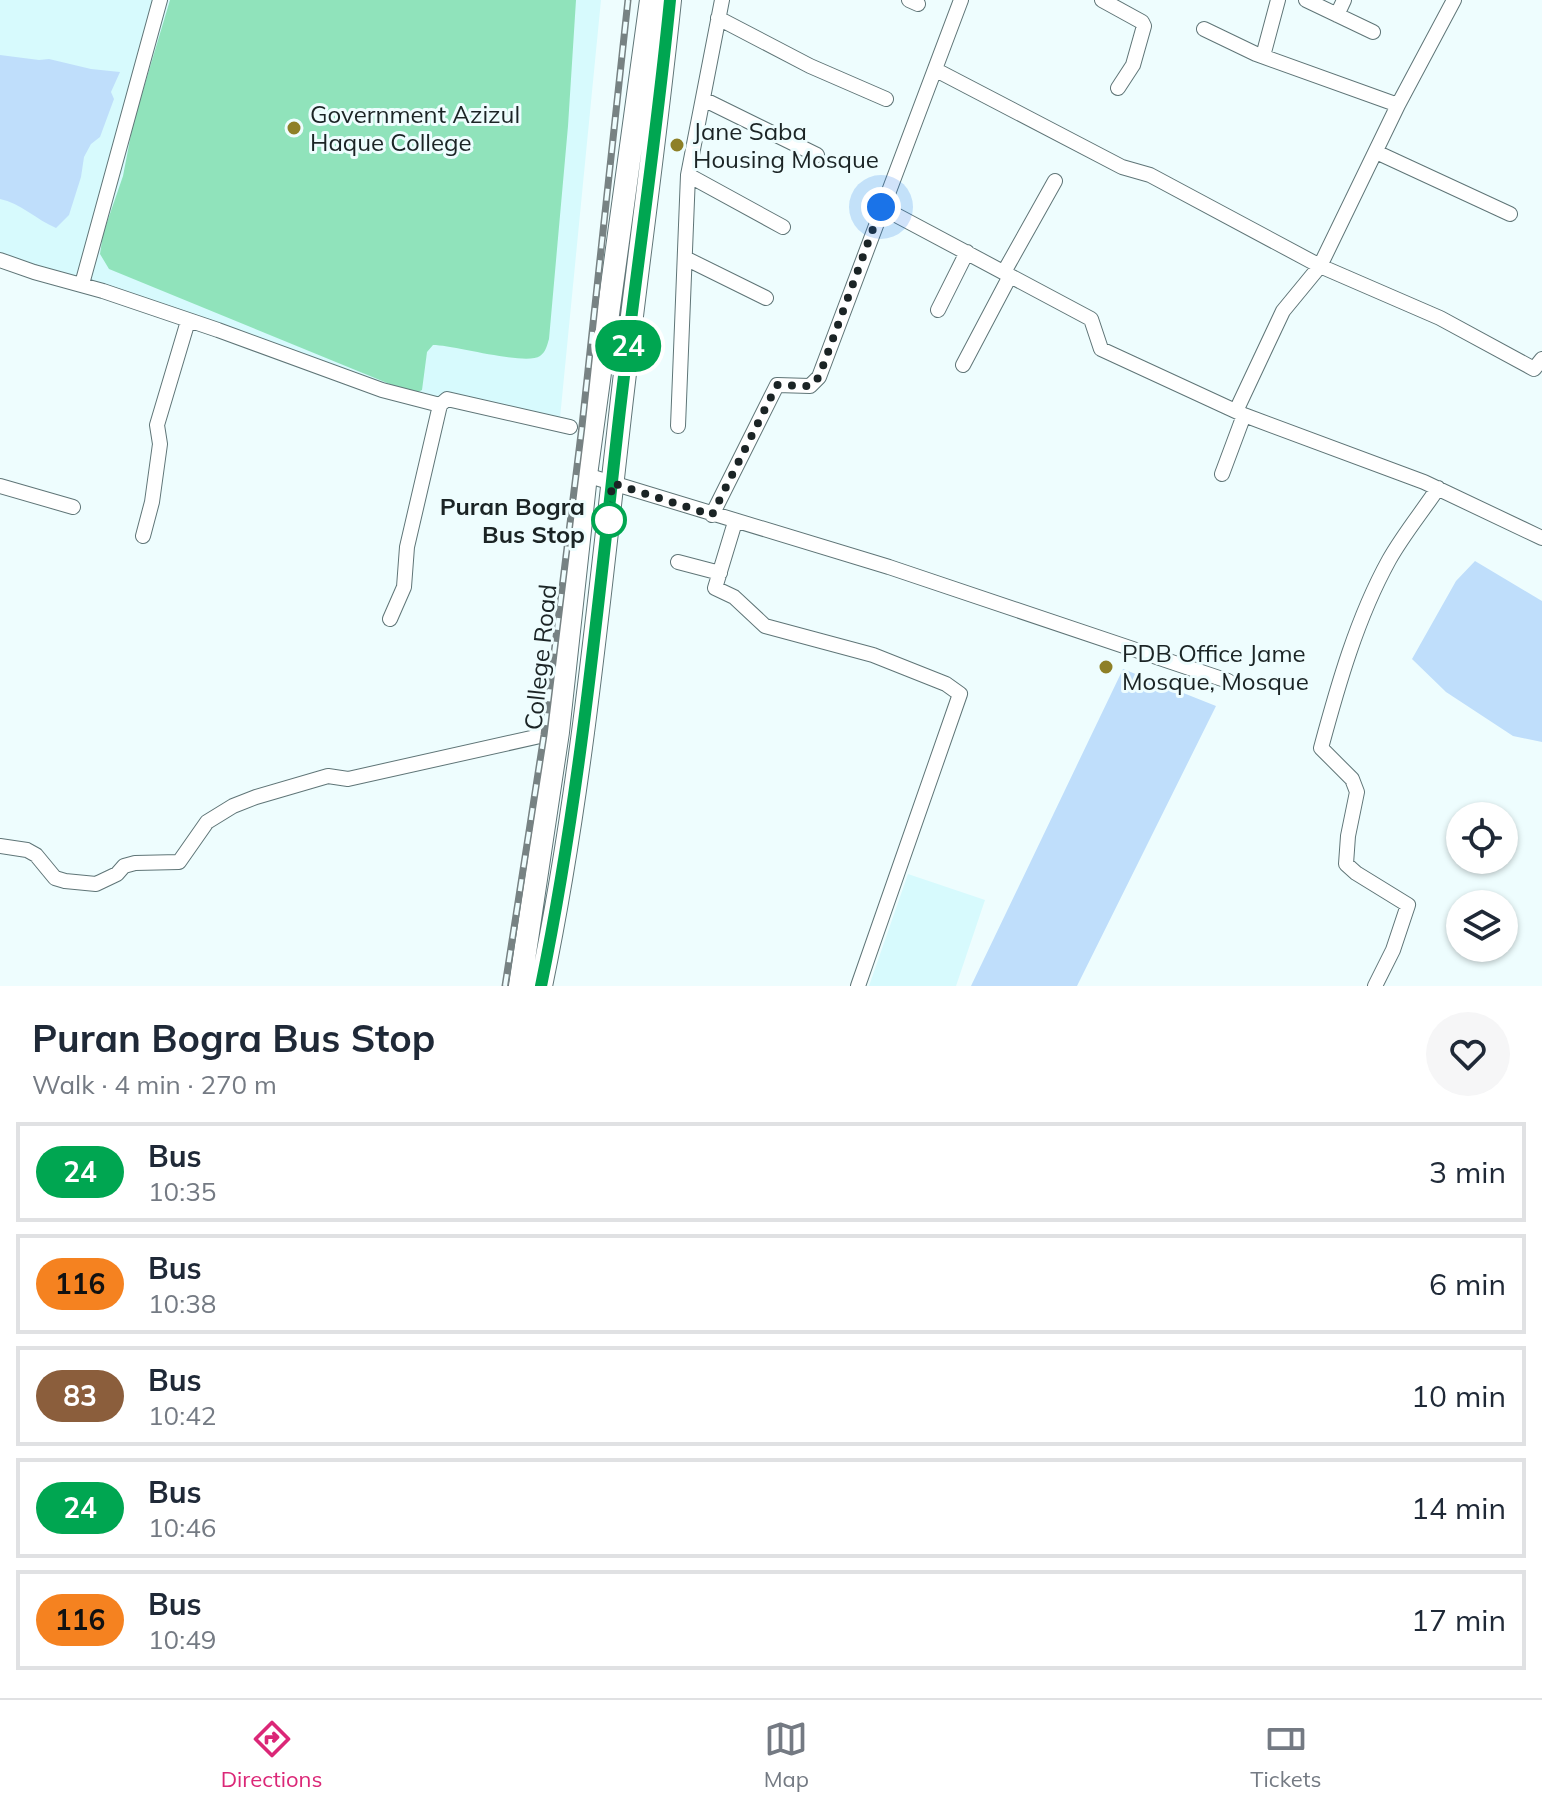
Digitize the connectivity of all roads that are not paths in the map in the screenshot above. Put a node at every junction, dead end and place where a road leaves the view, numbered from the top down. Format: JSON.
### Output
{"nodes":[{"id":1,"x":160,"y":0,"type":"edge"},
{"id":2,"x":651,"y":0,"type":"edge"},
{"id":3,"x":670,"y":0,"type":"edge"},
{"id":4,"x":722,"y":0,"type":"edge"},
{"id":5,"x":961,"y":0,"type":"edge"},
{"id":6,"x":1102,"y":0,"type":"edge"},
{"id":7,"x":1278,"y":0,"type":"edge"},
{"id":8,"x":1306,"y":0,"type":"edge"},
{"id":9,"x":1344,"y":0,"type":"edge"},
{"id":10,"x":1454,"y":0,"type":"edge"},
{"id":11,"x":1337,"y":15,"type":"junction"},
{"id":12,"x":718,"y":18,"type":"junction"},
{"id":13,"x":1204,"y":29,"type":"dead end"},
{"id":14,"x":1373,"y":32,"type":"dead end"},
{"id":15,"x":1263,"y":56,"type":"junction"},
{"id":16,"x":936,"y":70,"type":"junction"},
{"id":17,"x":1118,"y":88,"type":"dead end"},
{"id":18,"x":703,"y":99,"type":"junction"},
{"id":19,"x":886,"y":99,"type":"dead end"},
{"id":20,"x":1398,"y":105,"type":"junction"},
{"id":21,"x":1376,"y":152,"type":"junction"},
{"id":22,"x":817,"y":155,"type":"dead end"},
{"id":23,"x":688,"y":175,"type":"junction"},
{"id":24,"x":1055,"y":181,"type":"dead end"},
{"id":25,"x":881,"y":207,"type":"junction"},
{"id":26,"x":1510,"y":214,"type":"dead end"},
{"id":27,"x":783,"y":227,"type":"dead end"},
{"id":28,"x":967,"y":252,"type":"junction"},
{"id":29,"x":685,"y":258,"type":"junction"},
{"id":30,"x":0,"y":260,"type":"edge"},
{"id":31,"x":1320,"y":266,"type":"junction"},
{"id":32,"x":1007,"y":274,"type":"junction"},
{"id":33,"x":82,"y":284,"type":"junction"},
{"id":34,"x":766,"y":298,"type":"dead end"},
{"id":35,"x":938,"y":310,"type":"dead end"},
{"id":36,"x":188,"y":321,"type":"junction"},
{"id":37,"x":1542,"y":359,"type":"edge"},
{"id":38,"x":963,"y":365,"type":"dead end"},
{"id":39,"x":440,"y":405,"type":"junction"},
{"id":40,"x":1240,"y":413,"type":"junction"},
{"id":41,"x":678,"y":426,"type":"dead end"},
{"id":42,"x":570,"y":427,"type":"dead end"},
{"id":43,"x":1222,"y":474,"type":"dead end"},
{"id":44,"x":586,"y":475,"type":"junction"},
{"id":45,"x":612,"y":483,"type":"junction"},
{"id":46,"x":0,"y":486,"type":"edge"},
{"id":47,"x":1438,"y":488,"type":"junction"},
{"id":48,"x":73,"y":507,"type":"dead end"},
{"id":49,"x":712,"y":515,"type":"junction"},
{"id":50,"x":735,"y":522,"type":"junction"},
{"id":51,"x":143,"y":536,"type":"dead end"},
{"id":52,"x":1542,"y":538,"type":"edge"},
{"id":53,"x":678,"y":562,"type":"dead end"},
{"id":54,"x":720,"y":573,"type":"junction"},
{"id":55,"x":390,"y":619,"type":"dead end"},
{"id":56,"x":1228,"y":681,"type":"dead end"},
{"id":57,"x":558,"y":732,"type":"junction"},
{"id":58,"x":0,"y":846,"type":"edge"},
{"id":59,"x":520,"y":986,"type":"edge"},
{"id":60,"x":541,"y":986,"type":"edge"},
{"id":61,"x":858,"y":986,"type":"edge"},
{"id":62,"x":1375,"y":986,"type":"edge"}],
"edges":[{"from":1,"to":33,"type":"street"},
{"from":2,"to":44,"type":"highway","name":"College Road"},
{"from":3,"to":45,"type":"highway"},
{"from":4,"to":12,"type":"street"},
{"from":5,"to":16,"type":"street"},
{"from":6,"to":17,"type":"street"},
{"from":7,"to":15,"type":"street"},
{"from":8,"to":11,"type":"street"},
{"from":9,"to":11,"type":"street"},
{"from":10,"to":20,"type":"street"},
{"from":11,"to":14,"type":"street"},
{"from":12,"to":18,"type":"street"},
{"from":12,"to":19,"type":"street"},
{"from":13,"to":15,"type":"street"},
{"from":15,"to":20,"type":"street"},
{"from":16,"to":25,"type":"street"},
{"from":16,"to":31,"type":"street"},
{"from":18,"to":22,"type":"street"},
{"from":18,"to":23,"type":"street"},
{"from":20,"to":21,"type":"street"},
{"from":21,"to":26,"type":"street"},
{"from":21,"to":31,"type":"street"},
{"from":23,"to":27,"type":"street"},
{"from":23,"to":29,"type":"street"},
{"from":24,"to":32,"type":"street"},
{"from":25,"to":28,"type":"street"},
{"from":25,"to":49,"type":"street"},
{"from":28,"to":32,"type":"street"},
{"from":28,"to":35,"type":"street"},
{"from":29,"to":34,"type":"street"},
{"from":29,"to":41,"type":"street"},
{"from":30,"to":33,"type":"street"},
{"from":31,"to":37,"type":"street"},
{"from":31,"to":40,"type":"street"},
{"from":32,"to":38,"type":"street"},
{"from":32,"to":40,"type":"street"},
{"from":33,"to":36,"type":"street"},
{"from":36,"to":39,"type":"street"},
{"from":36,"to":51,"type":"street"},
{"from":39,"to":42,"type":"street"},
{"from":39,"to":55,"type":"street"},
{"from":40,"to":43,"type":"street"},
{"from":40,"to":47,"type":"street"},
{"from":44,"to":45,"type":"street"},
{"from":44,"to":57,"type":"highway","name":"College Road"},
{"from":45,"to":49,"type":"street"},
{"from":45,"to":60,"type":"highway"},
{"from":46,"to":48,"type":"street"},
{"from":47,"to":52,"type":"street"},
{"from":47,"to":62,"type":"street"},
{"from":49,"to":50,"type":"street"},
{"from":50,"to":54,"type":"street"},
{"from":50,"to":56,"type":"street"},
{"from":53,"to":54,"type":"street"},
{"from":54,"to":61,"type":"street"},
{"from":57,"to":58,"type":"street"},
{"from":57,"to":59,"type":"highway","name":"College Road"}]}
